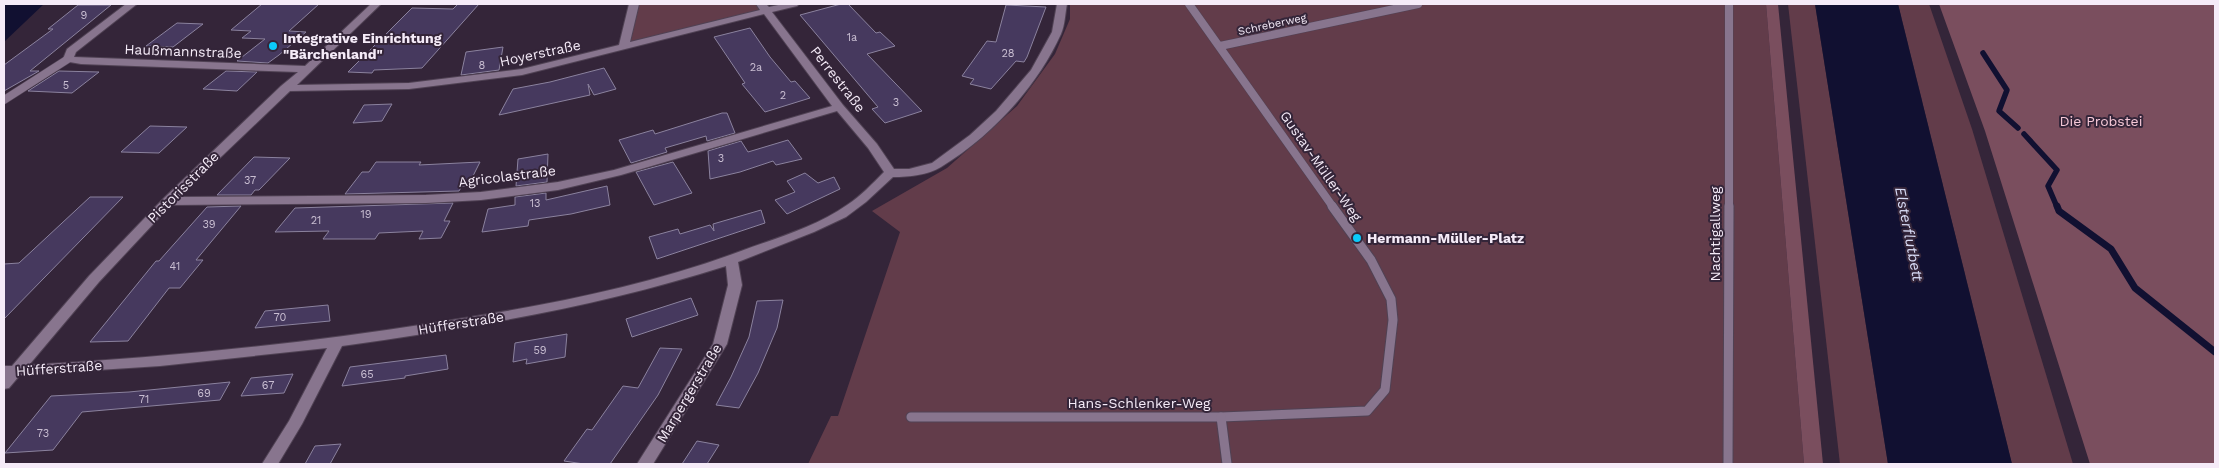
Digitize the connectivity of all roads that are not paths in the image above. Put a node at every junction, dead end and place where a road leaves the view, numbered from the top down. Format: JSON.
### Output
{"nodes":[{"id":1,"x":132,"y":4,"type":"edge"},
{"id":2,"x":376,"y":4,"type":"edge"},
{"id":3,"x":634,"y":4,"type":"edge"},
{"id":4,"x":794,"y":4,"type":"edge"},
{"id":5,"x":1062,"y":4,"type":"edge"},
{"id":6,"x":1189,"y":4,"type":"edge"},
{"id":7,"x":1418,"y":4,"type":"edge"},
{"id":8,"x":1729,"y":4,"type":"edge"},
{"id":9,"x":764,"y":8,"type":"edge"},
{"id":10,"x":1220,"y":46,"type":"junction"},
{"id":11,"x":623,"y":48,"type":"junction"},
{"id":12,"x":70,"y":55,"type":"junction"},
{"id":13,"x":306,"y":69,"type":"junction"},
{"id":14,"x":285,"y":88,"type":"junction"},
{"id":15,"x":4,"y":100,"type":"edge"},
{"id":16,"x":839,"y":107,"type":"junction"},
{"id":17,"x":890,"y":173,"type":"junction"},
{"id":18,"x":168,"y":201,"type":"junction"},
{"id":19,"x":731,"y":260,"type":"junction"},
{"id":20,"x":337,"y":342,"type":"junction"},
{"id":21,"x":10,"y":371,"type":"edge"},
{"id":22,"x":4,"y":384,"type":"edge"},
{"id":23,"x":1367,"y":411,"type":"joint"},
{"id":24,"x":911,"y":417,"type":"dead end"},
{"id":25,"x":1222,"y":417,"type":"junction"},
{"id":26,"x":270,"y":464,"type":"edge"},
{"id":27,"x":645,"y":464,"type":"edge"},
{"id":28,"x":1226,"y":464,"type":"edge"},
{"id":29,"x":1728,"y":464,"type":"edge"}],
"edges":[{"from":1,"to":12,"type":"street"},
{"from":2,"to":13,"type":"street","name":"Pistorisstraße"},
{"from":3,"to":11,"type":"street"},
{"from":4,"to":9,"type":"street","name":"Hoyerstraße"},
{"from":5,"to":17,"type":"street"},
{"from":6,"to":10,"type":"lane","name":"Gustav-Müller-Weg"},
{"from":7,"to":10,"type":"lane","name":"Schreberweg"},
{"from":8,"to":29,"type":"lane","name":"Nachtigallweg"},
{"from":9,"to":11,"type":"street","name":"Hoyerstraße"},
{"from":9,"to":16,"type":"street","name":"Perrestraße"},
{"from":10,"to":23,"type":"lane","name":"Gustav-Müller-Weg"},
{"from":11,"to":14,"type":"street","name":"Hoyerstraße"},
{"from":12,"to":13,"type":"street","name":"Haußmannstraße"},
{"from":12,"to":15,"type":"lane"},
{"from":13,"to":14,"type":"street","name":"Pistorisstraße"},
{"from":14,"to":18,"type":"street","name":"Pistorisstraße"},
{"from":16,"to":17,"type":"street","name":"Perrestraße"},
{"from":16,"to":18,"type":"street","name":"Agricolastraße"},
{"from":17,"to":19,"type":"street","name":"Hüfferstraße"},
{"from":18,"to":21,"type":"street","name":"Pistorisstraße"},
{"from":19,"to":20,"type":"street","name":"Hüfferstraße"},
{"from":19,"to":27,"type":"street","name":"Marpergerstraße"},
{"from":20,"to":21,"type":"street","name":"Hüfferstraße"},
{"from":20,"to":26,"type":"street"},
{"from":21,"to":22,"type":"street","name":"Pistorisstraße"},
{"from":23,"to":25,"type":"lane","name":"Hans-Schlenker-Weg"},
{"from":24,"to":25,"type":"lane","name":"Hans-Schlenker-Weg"},
{"from":25,"to":28,"type":"lane"}]}
